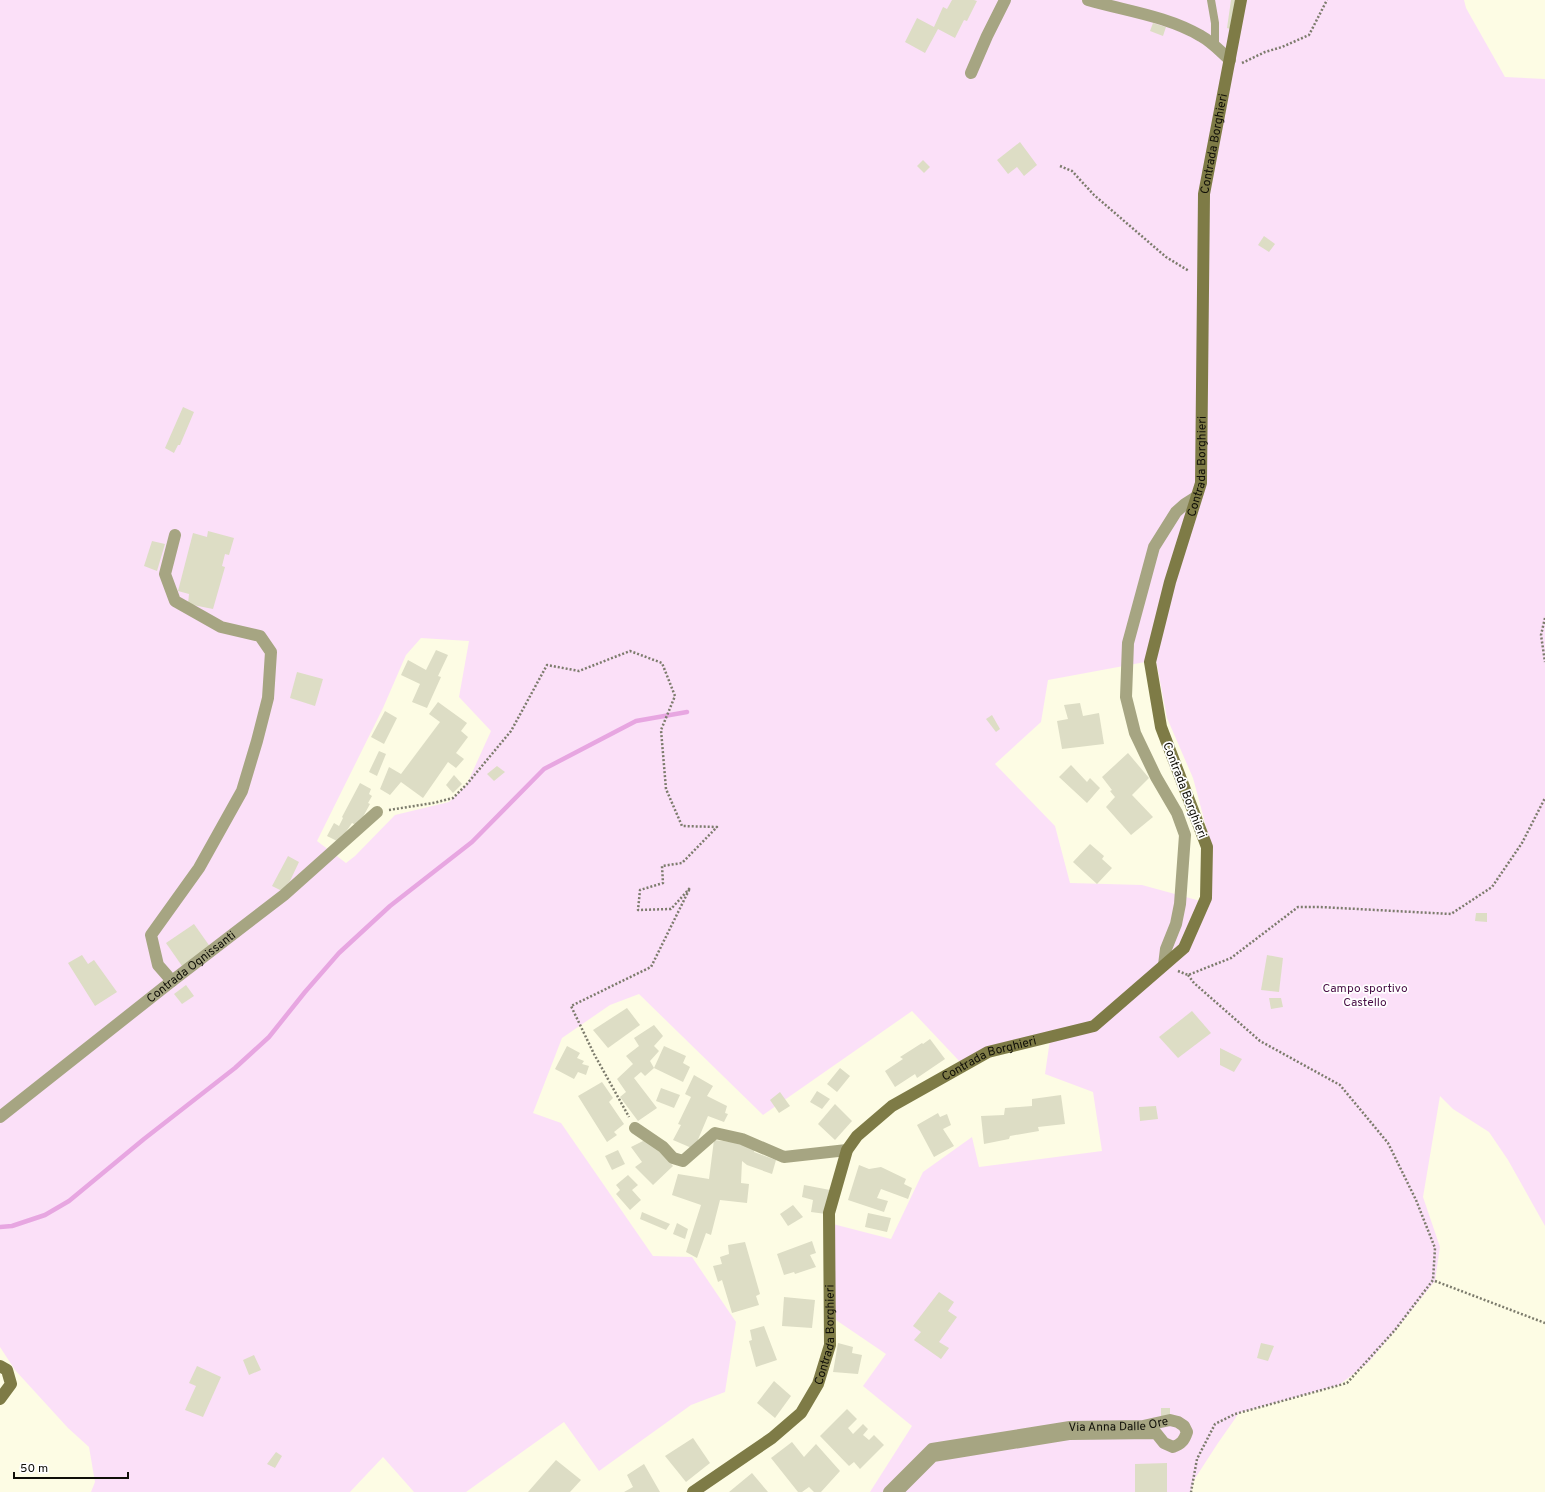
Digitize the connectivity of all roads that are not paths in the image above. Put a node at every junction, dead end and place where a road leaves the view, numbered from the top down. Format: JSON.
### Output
{"nodes":[{"id":1,"x":1005,"y":0,"type":"edge"},
{"id":2,"x":1088,"y":0,"type":"edge"},
{"id":3,"x":1211,"y":0,"type":"edge"},
{"id":4,"x":1241,"y":0,"type":"edge"},
{"id":5,"x":1215,"y":46,"type":"junction"},
{"id":6,"x":1230,"y":60,"type":"junction"},
{"id":7,"x":971,"y":73,"type":"dead end"},
{"id":8,"x":1196,"y":497,"type":"junction"},
{"id":9,"x":175,"y":536,"type":"dead end"},
{"id":10,"x":377,"y":812,"type":"road end"},
{"id":11,"x":1164,"y":965,"type":"junction"},
{"id":12,"x":172,"y":981,"type":"junction"},
{"id":13,"x":0,"y":1117,"type":"edge"},
{"id":14,"x":635,"y":1128,"type":"road end"},
{"id":15,"x":847,"y":1150,"type":"junction"},
{"id":16,"x":0,"y":1366,"type":"edge"},
{"id":17,"x":0,"y":1399,"type":"edge"},
{"id":18,"x":693,"y":1492,"type":"edge"},
{"id":19,"x":889,"y":1492,"type":"edge"},
{"id":20,"x":896,"y":1492,"type":"edge"}],
"edges":[{"from":1,"to":7,"type":"street"},
{"from":2,"to":5,"type":"street"},
{"from":3,"to":5,"type":"lane"},
{"from":4,"to":6,"type":"street","name":"Contrada Borghieri"},
{"from":5,"to":6,"type":"street"},
{"from":6,"to":8,"type":"street","name":"Contrada Borghieri"},
{"from":8,"to":11,"type":"street","name":"Contrada Borghieri"},
{"from":8,"to":11,"type":"street"},
{"from":9,"to":12,"type":"street"},
{"from":10,"to":12,"type":"street","name":"Contrada Ognissanti"},
{"from":11,"to":15,"type":"street","name":"Contrada Borghieri"},
{"from":12,"to":13,"type":"street","name":"Contrada Ognissanti"},
{"from":14,"to":15,"type":"street"},
{"from":15,"to":18,"type":"street","name":"Contrada Borghieri"},
{"from":16,"to":17,"type":"street"},
{"from":19,"to":20,"type":"street","name":"Via Anna Dalle Ore"}]}
